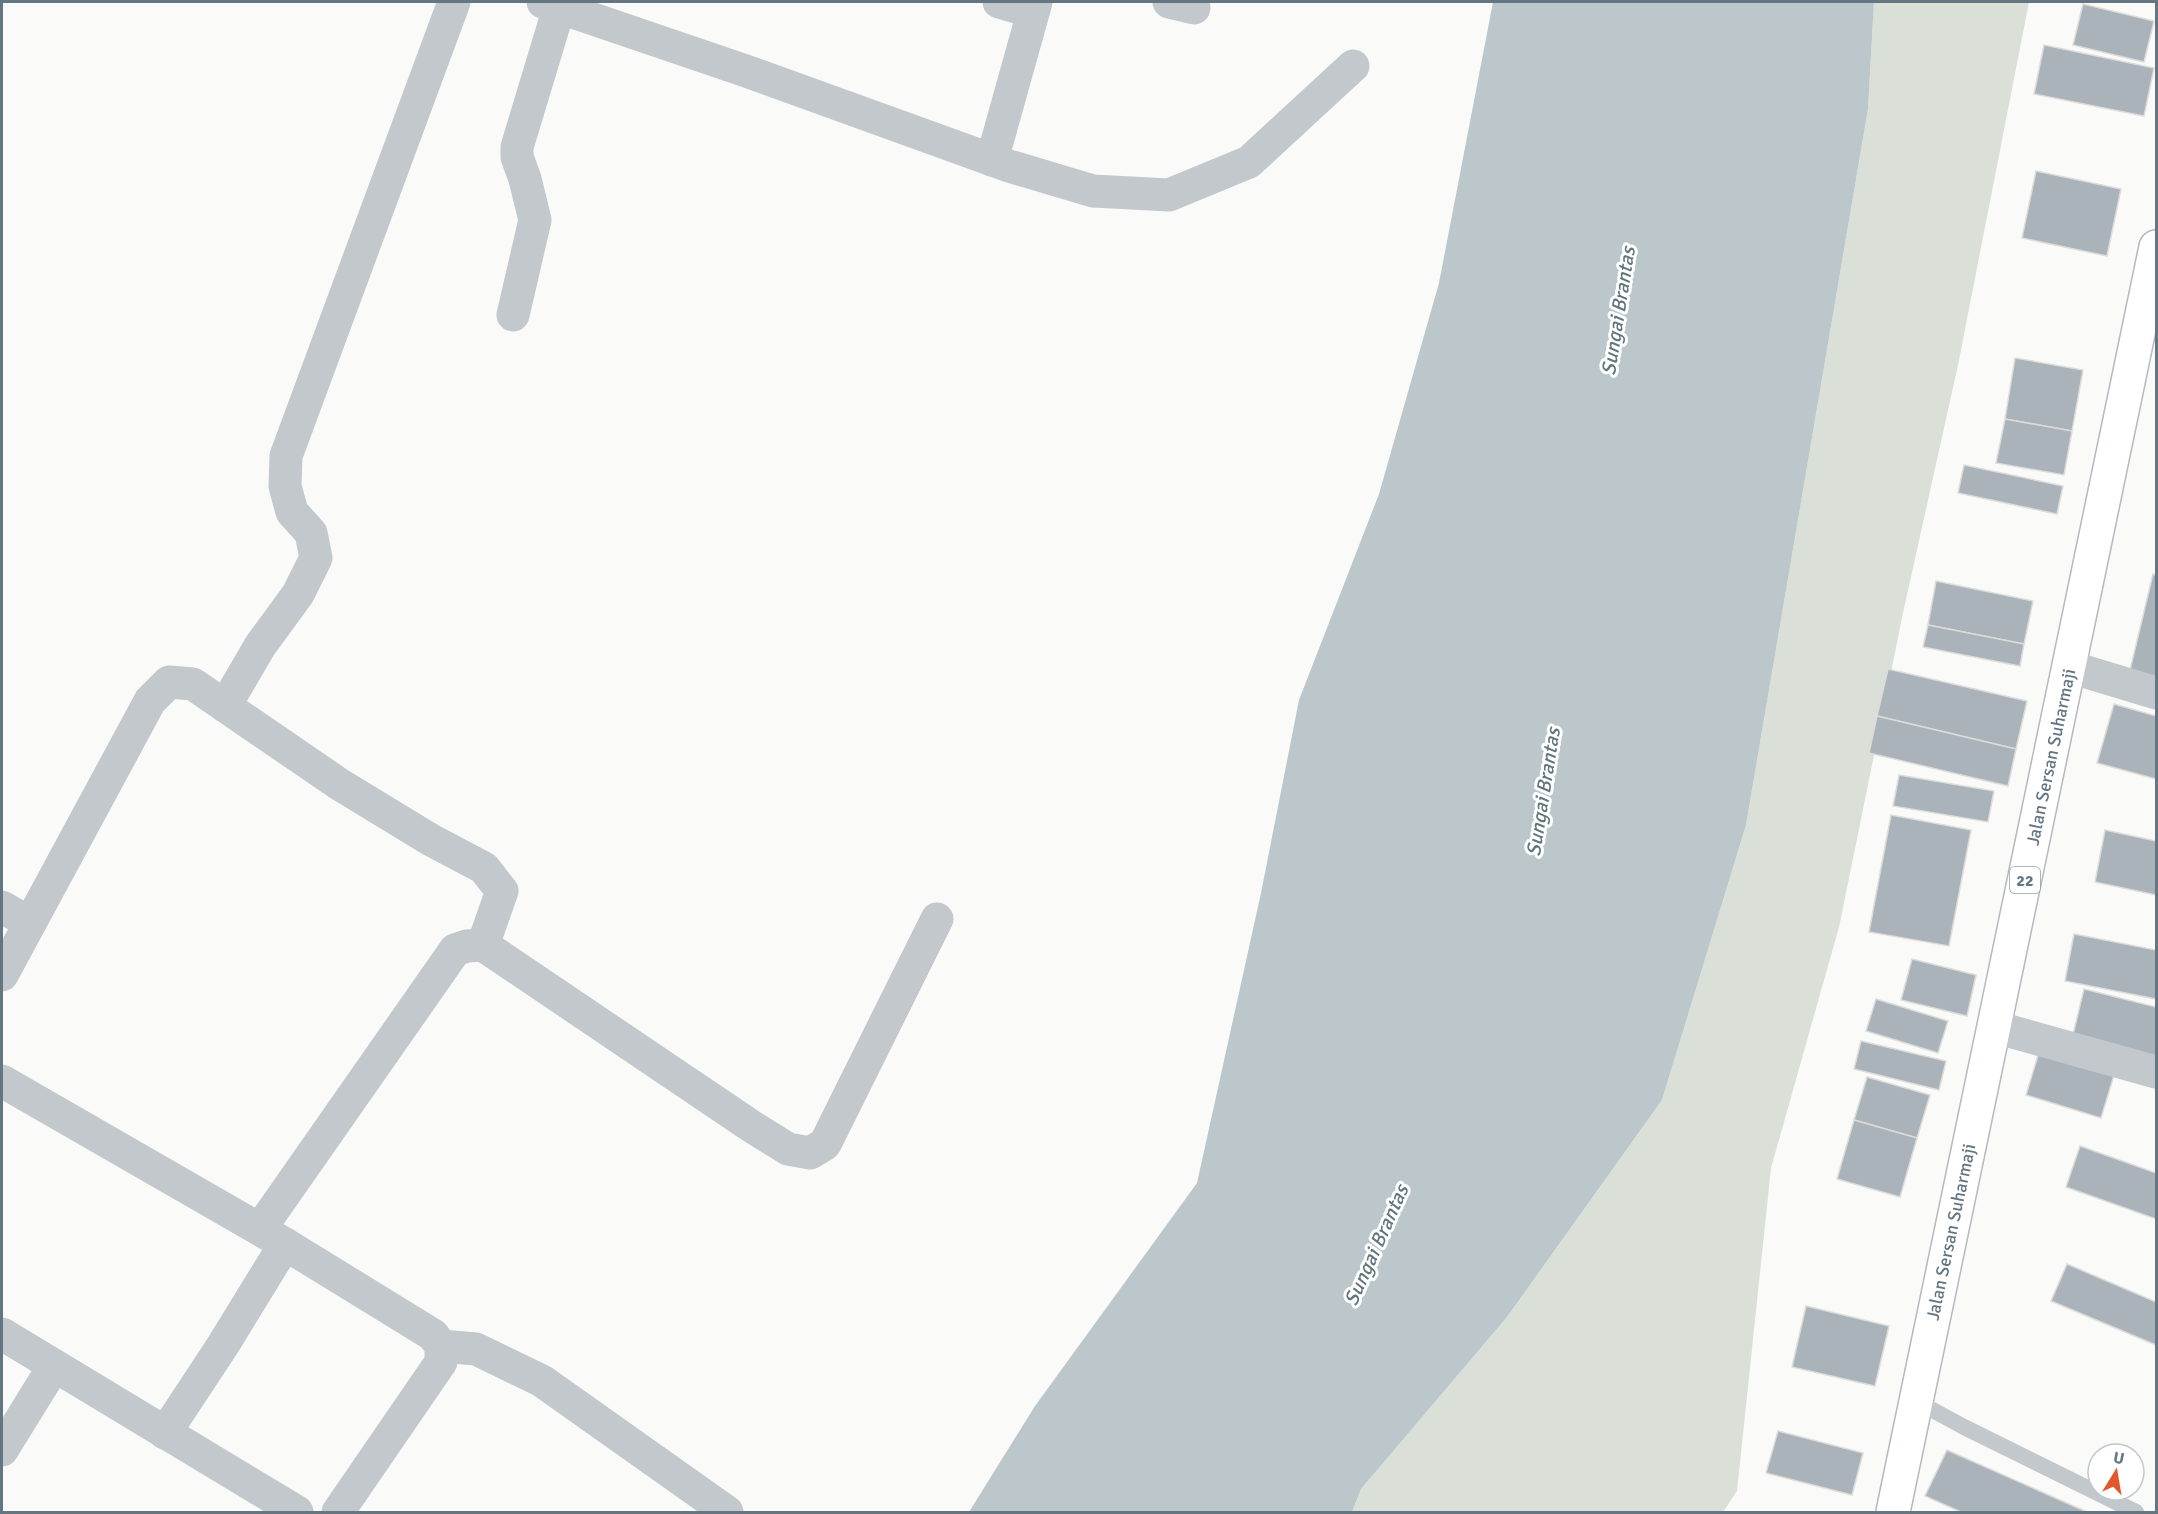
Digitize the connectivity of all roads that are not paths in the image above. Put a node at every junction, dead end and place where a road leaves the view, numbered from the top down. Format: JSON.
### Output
{"nodes":[{"id":1,"x":454,"y":2,"type":"edge"},
{"id":2,"x":999,"y":2,"type":"edge"},
{"id":3,"x":551,"y":4,"type":"edge"},
{"id":4,"x":1034,"y":7,"type":"edge"},
{"id":5,"x":1353,"y":66,"type":"dead end"},
{"id":6,"x":992,"y":160,"type":"junction"},
{"id":7,"x":2157,"y":247,"type":"edge"},
{"id":8,"x":513,"y":315,"type":"dead end"},
{"id":9,"x":2070,"y":667,"type":"junction"},
{"id":10,"x":2157,"y":693,"type":"edge"},
{"id":11,"x":225,"y":706,"type":"junction"},
{"id":12,"x":2,"y":907,"type":"edge"},
{"id":13,"x":937,"y":919,"type":"dead end"},
{"id":14,"x":30,"y":923,"type":"junction"},
{"id":15,"x":483,"y":945,"type":"junction"},
{"id":16,"x":2,"y":975,"type":"edge"},
{"id":17,"x":1995,"y":1027,"type":"junction"},
{"id":18,"x":2157,"y":1072,"type":"edge"},
{"id":19,"x":2,"y":1081,"type":"edge"},
{"id":20,"x":273,"y":1236,"type":"junction"},
{"id":21,"x":2,"y":1334,"type":"edge"},
{"id":22,"x":441,"y":1346,"type":"junction"},
{"id":23,"x":54,"y":1366,"type":"junction"},
{"id":24,"x":1916,"y":1401,"type":"junction"},
{"id":25,"x":165,"y":1433,"type":"junction"},
{"id":26,"x":2,"y":1450,"type":"edge"},
{"id":27,"x":297,"y":1512,"type":"edge"},
{"id":28,"x":338,"y":1512,"type":"edge"},
{"id":29,"x":727,"y":1512,"type":"edge"},
{"id":30,"x":1893,"y":1512,"type":"edge"},
{"id":31,"x":2136,"y":1512,"type":"edge"}],
"edges":[{"from":1,"to":11,"type":"street"},
{"from":2,"to":4,"type":"street"},
{"from":3,"to":6,"type":"street"},
{"from":3,"to":8,"type":"street"},
{"from":4,"to":6,"type":"street"},
{"from":5,"to":6,"type":"street"},
{"from":7,"to":9,"type":"highway","name":"Jalan Sersan Suharmaji","number":"22"},
{"from":9,"to":10,"type":"street"},
{"from":9,"to":17,"type":"highway","name":"Jalan Sersan Suharmaji","number":"22"},
{"from":11,"to":14,"type":"street"},
{"from":11,"to":15,"type":"street"},
{"from":12,"to":14,"type":"street"},
{"from":13,"to":15,"type":"street"},
{"from":14,"to":16,"type":"street"},
{"from":15,"to":20,"type":"street"},
{"from":17,"to":18,"type":"street"},
{"from":17,"to":24,"type":"highway","name":"Jalan Sersan Suharmaji","number":"22"},
{"from":19,"to":20,"type":"street"},
{"from":20,"to":22,"type":"street"},
{"from":20,"to":25,"type":"street"},
{"from":21,"to":23,"type":"street"},
{"from":22,"to":28,"type":"street"},
{"from":22,"to":29,"type":"street"},
{"from":23,"to":25,"type":"street"},
{"from":23,"to":26,"type":"street"},
{"from":24,"to":30,"type":"highway","name":"Jalan Sersan Suharmaji","number":"22"},
{"from":24,"to":31,"type":"lane"},
{"from":25,"to":27,"type":"street"}]}
